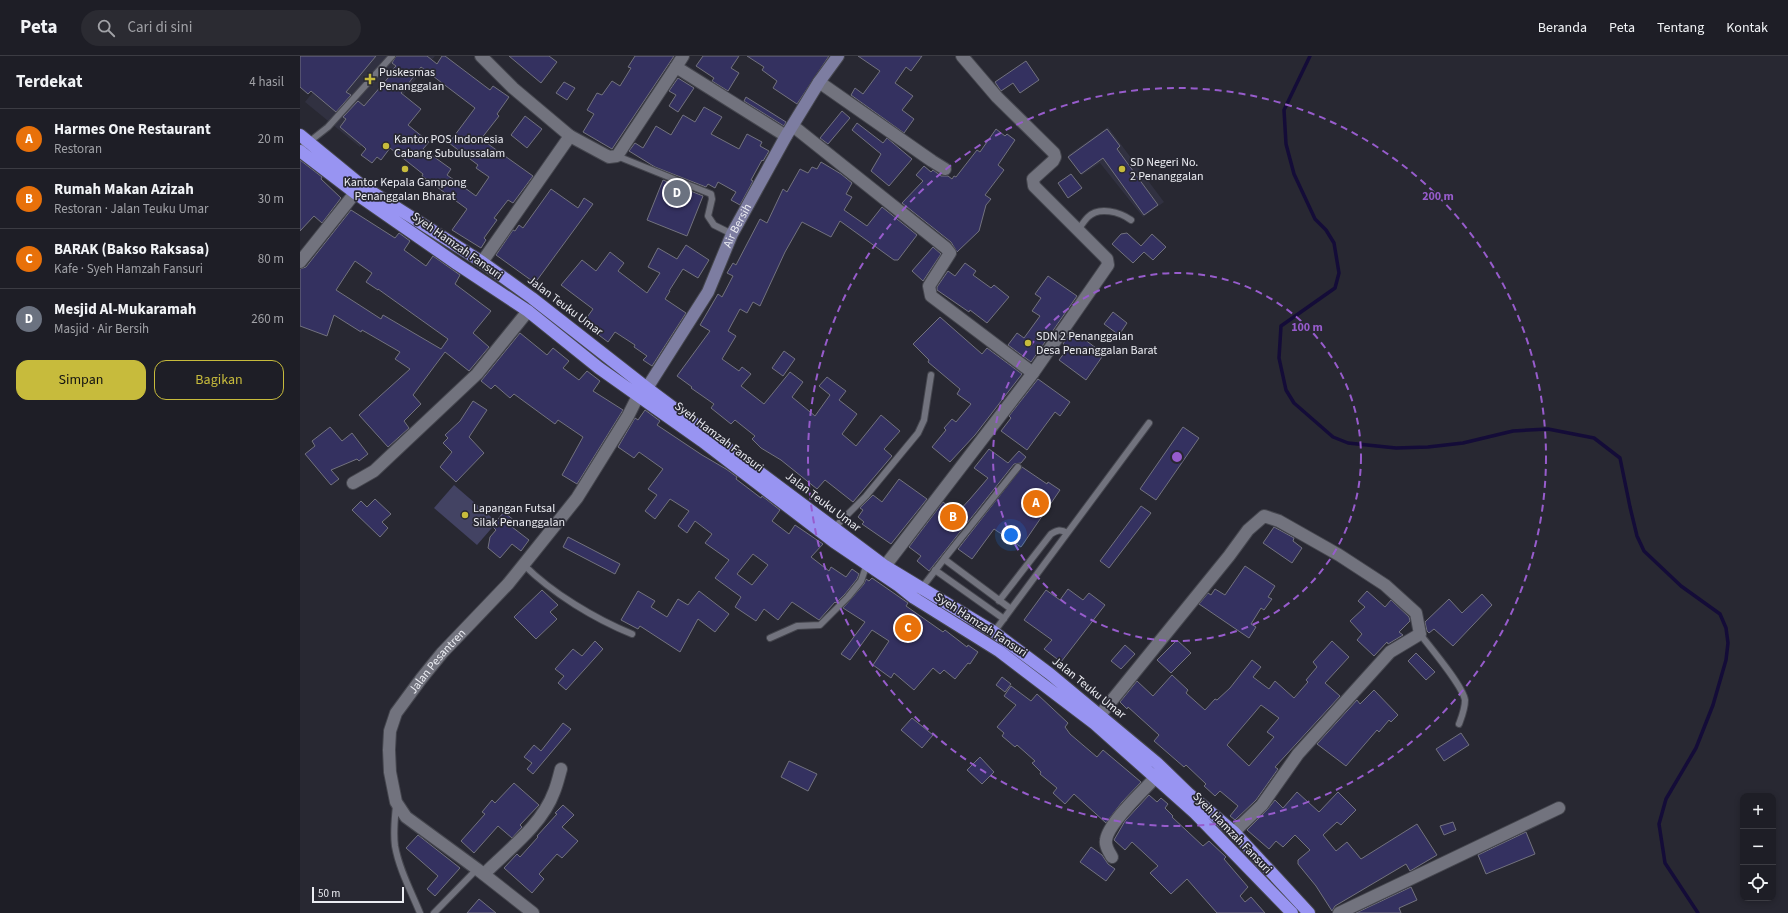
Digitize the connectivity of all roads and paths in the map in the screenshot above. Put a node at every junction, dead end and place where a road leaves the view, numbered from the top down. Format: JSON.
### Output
{"nodes":[{"id":1,"x":392,"y":56,"type":"edge"},
{"id":2,"x":481,"y":56,"type":"edge"},
{"id":3,"x":683,"y":56,"type":"edge"},
{"id":4,"x":838,"y":56,"type":"edge"},
{"id":5,"x":962,"y":56,"type":"edge"},
{"id":6,"x":676,"y":67,"type":"junction"},
{"id":7,"x":819,"y":82,"type":"junction"},
{"id":8,"x":790,"y":131,"type":"junction"},
{"id":9,"x":570,"y":136,"type":"junction"},
{"id":10,"x":302,"y":144,"type":"edge"},
{"id":11,"x":617,"y":156,"type":"junction"},
{"id":12,"x":945,"y":169,"type":"dead end"},
{"id":13,"x":356,"y":193,"type":"junction"},
{"id":14,"x":1131,"y":220,"type":"dead end"},
{"id":15,"x":1078,"y":230,"type":"junction"},
{"id":16,"x":732,"y":234,"type":"junction"},
{"id":17,"x":300,"y":262,"type":"edge"},
{"id":18,"x":482,"y":262,"type":"junction"},
{"id":19,"x":528,"y":311,"type":"junction"},
{"id":20,"x":1033,"y":373,"type":"junction"},
{"id":21,"x":931,"y":376,"type":"dead end"},
{"id":22,"x":643,"y":392,"type":"junction"},
{"id":23,"x":1150,"y":423,"type":"dead end"},
{"id":24,"x":1018,"y":467,"type":"dead end"},
{"id":25,"x":353,"y":483,"type":"dead end"},
{"id":26,"x":834,"y":528,"type":"junction"},
{"id":27,"x":1067,"y":533,"type":"junction"},
{"id":28,"x":944,"y":559,"type":"junction"},
{"id":29,"x":867,"y":564,"type":"junction"},
{"id":30,"x":524,"y":565,"type":"junction"},
{"id":31,"x":885,"y":566,"type":"junction"},
{"id":32,"x":935,"y":570,"type":"junction"},
{"id":33,"x":918,"y":593,"type":"junction"},
{"id":34,"x":999,"y":600,"type":"junction"},
{"id":35,"x":1011,"y":609,"type":"junction"},
{"id":36,"x":1004,"y":619,"type":"junction"},
{"id":37,"x":994,"y":632,"type":"junction"},
{"id":38,"x":632,"y":634,"type":"dead end"},
{"id":39,"x":1420,"y":634,"type":"junction"},
{"id":40,"x":770,"y":638,"type":"dead end"},
{"id":41,"x":1100,"y":714,"type":"junction"},
{"id":42,"x":1459,"y":724,"type":"dead end"},
{"id":43,"x":561,"y":769,"type":"dead end"},
{"id":44,"x":1156,"y":777,"type":"junction"},
{"id":45,"x":396,"y":802,"type":"junction"},
{"id":46,"x":1559,"y":808,"type":"dead end"},
{"id":47,"x":1234,"y":832,"type":"junction"},
{"id":48,"x":1112,"y":857,"type":"dead end"},
{"id":49,"x":481,"y":871,"type":"junction"},
{"id":50,"x":420,"y":913,"type":"edge"},
{"id":51,"x":434,"y":913,"type":"edge"},
{"id":52,"x":533,"y":913,"type":"edge"},
{"id":53,"x":1292,"y":913,"type":"edge"},
{"id":54,"x":1309,"y":913,"type":"edge"},
{"id":55,"x":1339,"y":913,"type":"edge"}],
"edges":[{"from":1,"to":10,"type":"lane"},
{"from":2,"to":9,"type":"street"},
{"from":3,"to":6,"type":"street"},
{"from":4,"to":7,"type":"street","name":"Air Bersih"},
{"from":5,"to":15,"type":"street"},
{"from":6,"to":8,"type":"street"},
{"from":6,"to":11,"type":"street"},
{"from":7,"to":8,"type":"street","name":"Air Bersih"},
{"from":7,"to":12,"type":"street"},
{"from":8,"to":16,"type":"street","name":"Air Bersih"},
{"from":8,"to":20,"type":"street"},
{"from":9,"to":11,"type":"street"},
{"from":9,"to":18,"type":"street"},
{"from":10,"to":13,"type":"highway","name":"Syeh Hamzah Fansuri"},
{"from":10,"to":18,"type":"highway","name":"Jalan Teuku Umar"},
{"from":11,"to":16,"type":"lane"},
{"from":13,"to":17,"type":"street"},
{"from":13,"to":19,"type":"highway","name":"Syeh Hamzah Fansuri"},
{"from":14,"to":15,"type":"lane"},
{"from":15,"to":20,"type":"street"},
{"from":16,"to":22,"type":"street","name":"Air Bersih"},
{"from":18,"to":22,"type":"highway","name":"Jalan Teuku Umar"},
{"from":19,"to":22,"type":"highway","name":"Syeh Hamzah Fansuri"},
{"from":19,"to":25,"type":"street"},
{"from":20,"to":31,"type":"street"},
{"from":21,"to":26,"type":"lane"},
{"from":22,"to":26,"type":"highway","name":"Jalan Teuku Umar"},
{"from":22,"to":29,"type":"highway","name":"Syeh Hamzah Fansuri"},
{"from":22,"to":30,"type":"street","name":"Jalan Pesantren"},
{"from":23,"to":27,"type":"lane"},
{"from":24,"to":28,"type":"lane"},
{"from":26,"to":31,"type":"highway","name":"Jalan Teuku Umar"},
{"from":27,"to":34,"type":"lane"},
{"from":27,"to":35,"type":"lane"},
{"from":28,"to":32,"type":"lane"},
{"from":28,"to":34,"type":"lane"},
{"from":29,"to":33,"type":"highway","name":"Syeh Hamzah Fansuri"},
{"from":29,"to":40,"type":"lane"},
{"from":30,"to":38,"type":"lane"},
{"from":30,"to":45,"type":"street","name":"Jalan Pesantren"},
{"from":31,"to":33,"type":"highway","name":"Jalan Teuku Umar"},
{"from":32,"to":33,"type":"lane"},
{"from":32,"to":36,"type":"lane"},
{"from":33,"to":37,"type":"highway","name":"Jalan Teuku Umar"},
{"from":33,"to":44,"type":"highway","name":"Syeh Hamzah Fansuri"},
{"from":34,"to":35,"type":"lane"},
{"from":35,"to":36,"type":"lane"},
{"from":36,"to":37,"type":"lane"},
{"from":37,"to":41,"type":"highway","name":"Jalan Teuku Umar"},
{"from":39,"to":41,"type":"street"},
{"from":39,"to":42,"type":"lane"},
{"from":39,"to":47,"type":"street"},
{"from":41,"to":47,"type":"highway","name":"Jalan Teuku Umar"},
{"from":43,"to":49,"type":"street"},
{"from":44,"to":48,"type":"street"},
{"from":44,"to":53,"type":"highway","name":"Syeh Hamzah Fansuri"},
{"from":45,"to":49,"type":"street","name":"Jalan Pesantren"},
{"from":45,"to":50,"type":"lane"},
{"from":46,"to":55,"type":"street"},
{"from":47,"to":54,"type":"highway","name":"Jalan Teuku Umar"},
{"from":49,"to":51,"type":"lane"},
{"from":49,"to":52,"type":"street","name":"Jalan Pesantren"}]}
